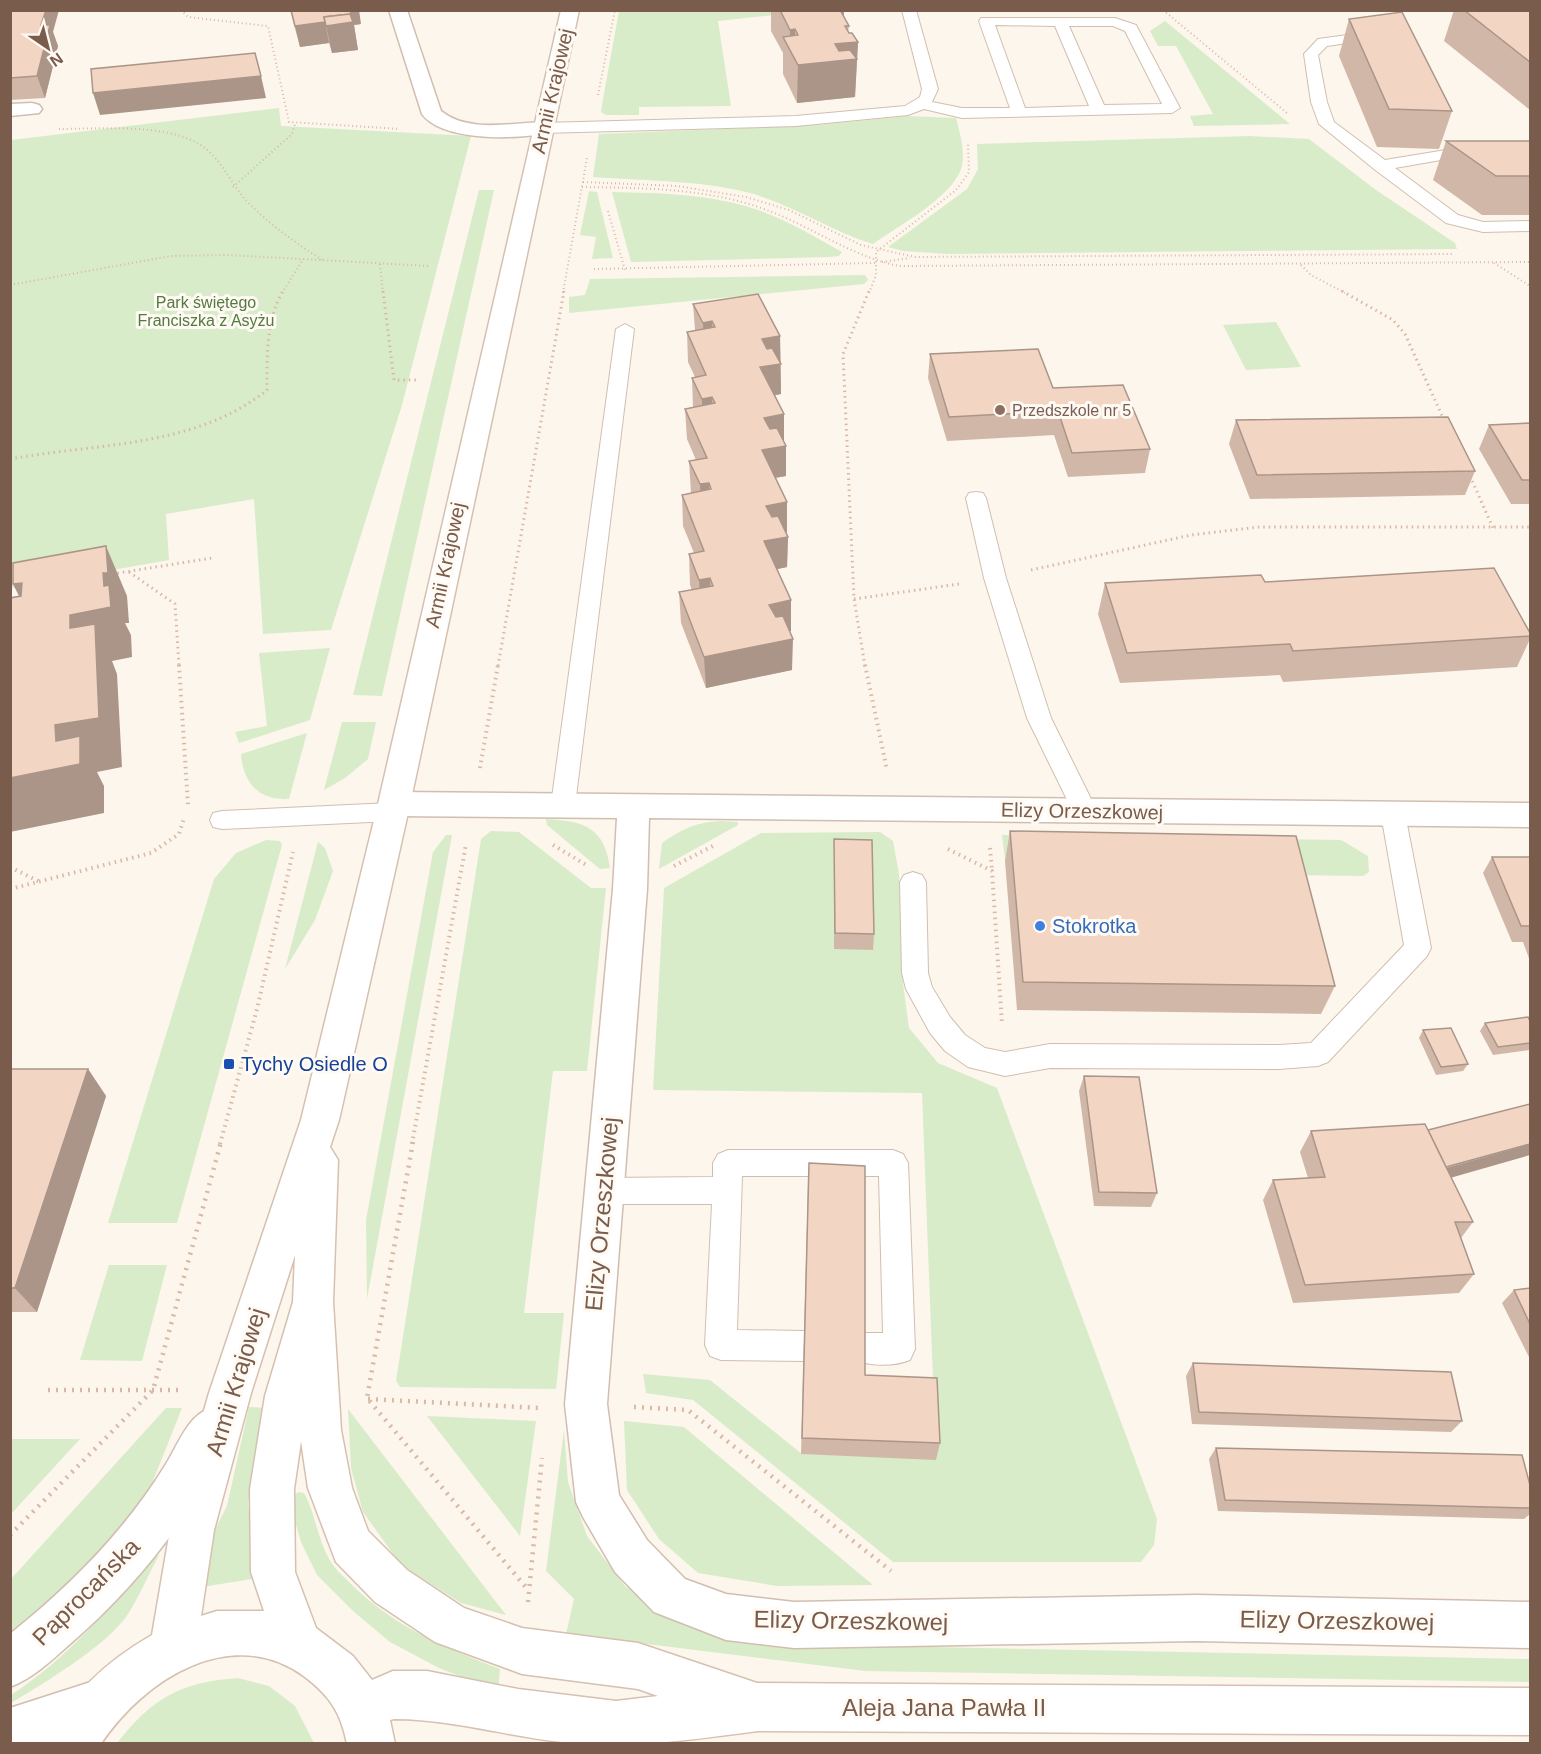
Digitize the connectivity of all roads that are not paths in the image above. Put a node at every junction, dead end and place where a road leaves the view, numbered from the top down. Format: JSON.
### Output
{"nodes":[{"id":1,"x":398,"y":10,"type":"edge"},
{"id":2,"x":570,"y":10,"type":"edge"},
{"id":3,"x":909,"y":10,"type":"edge"},
{"id":4,"x":1060,"y":22,"type":"junction"},
{"id":5,"x":1392,"y":33,"type":"edge"},
{"id":6,"x":923,"y":104,"type":"junction"},
{"id":7,"x":32,"y":109,"type":"edge"},
{"id":8,"x":10,"y":110,"type":"edge"},
{"id":9,"x":1098,"y":110,"type":"junction"},
{"id":10,"x":1019,"y":112,"type":"junction"},
{"id":11,"x":543,"y":128,"type":"junction"},
{"id":12,"x":1452,"y":154,"type":"dead end"},
{"id":13,"x":1380,"y":166,"type":"junction"},
{"id":14,"x":1530,"y":226,"type":"edge"},
{"id":15,"x":625,"y":329,"type":"dead end"},
{"id":16,"x":976,"y":498,"type":"dead end"},
{"id":17,"x":563,"y":805,"type":"junction"},
{"id":18,"x":634,"y":806,"type":"junction"},
{"id":19,"x":393,"y":808,"type":"junction"},
{"id":20,"x":1085,"y":811,"type":"junction"},
{"id":21,"x":1393,"y":814,"type":"junction"},
{"id":22,"x":1530,"y":815,"type":"edge"},
{"id":23,"x":222,"y":820,"type":"dead end"},
{"id":24,"x":913,"y":882,"type":"dead end"},
{"id":25,"x":320,"y":1120,"type":"junction"},
{"id":26,"x":727,"y":1190,"type":"junction"},
{"id":27,"x":603,"y":1191,"type":"junction"},
{"id":28,"x":313,"y":1302,"type":"junction"},
{"id":29,"x":804,"y":1347,"type":"edge"},
{"id":30,"x":863,"y":1348,"type":"edge"},
{"id":31,"x":230,"y":1393,"type":"junction"},
{"id":32,"x":1530,"y":1625,"type":"edge"},
{"id":33,"x":299,"y":1644,"type":"junction"},
{"id":34,"x":173,"y":1649,"type":"junction"},
{"id":35,"x":10,"y":1664,"type":"edge"},
{"id":36,"x":100,"y":1703,"type":"junction"},
{"id":37,"x":758,"y":1707,"type":"junction"},
{"id":38,"x":1530,"y":1712,"type":"edge"},
{"id":39,"x":368,"y":1726,"type":"edge"},
{"id":40,"x":10,"y":1732,"type":"edge"},
{"id":41,"x":72,"y":1743,"type":"edge"}],
"edges":[{"from":1,"to":11,"type":"street"},
{"from":2,"to":11,"type":"street","name":"Armii Krajowej"},
{"from":3,"to":6,"type":"lane"},
{"from":4,"to":9,"type":"lane"},
{"from":4,"to":9,"type":"lane"},
{"from":4,"to":10,"type":"lane"},
{"from":5,"to":13,"type":"lane"},
{"from":6,"to":10,"type":"lane"},
{"from":6,"to":11,"type":"lane"},
{"from":7,"to":8,"type":"street"},
{"from":9,"to":10,"type":"lane"},
{"from":11,"to":19,"type":"street","name":"Armii Krajowej"},
{"from":12,"to":13,"type":"lane"},
{"from":13,"to":14,"type":"lane"},
{"from":15,"to":17,"type":"lane"},
{"from":16,"to":20,"type":"lane"},
{"from":17,"to":18,"type":"street","name":"Elizy Orzeszkowej"},
{"from":17,"to":19,"type":"street","name":"Elizy Orzeszkowej"},
{"from":18,"to":20,"type":"street","name":"Elizy Orzeszkowej"},
{"from":18,"to":27,"type":"street","name":"Elizy Orzeszkowej"},
{"from":19,"to":23,"type":"lane"},
{"from":19,"to":25,"type":"street","name":"Armii Krajowej"},
{"from":20,"to":21,"type":"street","name":"Elizy Orzeszkowej"},
{"from":21,"to":22,"type":"street","name":"Elizy Orzeszkowej"},
{"from":21,"to":24,"type":"lane"},
{"from":25,"to":28,"type":"street","name":"Armii Krajowej"},
{"from":25,"to":31,"type":"street","name":"Armii Krajowej"},
{"from":26,"to":27,"type":"lane"},
{"from":26,"to":29,"type":"lane"},
{"from":26,"to":30,"type":"lane"},
{"from":27,"to":32,"type":"street","name":"Elizy Orzeszkowej"},
{"from":28,"to":33,"type":"street","name":"Armii Krajowej"},
{"from":28,"to":37,"type":"street"},
{"from":31,"to":34,"type":"street","name":"Armii Krajowej"},
{"from":31,"to":35,"type":"street","name":"Paprocańska"},
{"from":33,"to":34,"type":"street"},
{"from":33,"to":39,"type":"street"},
{"from":34,"to":36,"type":"street"},
{"from":36,"to":40,"type":"street"},
{"from":36,"to":41,"type":"street"},
{"from":37,"to":38,"type":"street","name":"Aleja Jana Pawła II"},
{"from":37,"to":39,"type":"street","name":"Aleja Jana Pawła II"}]}
